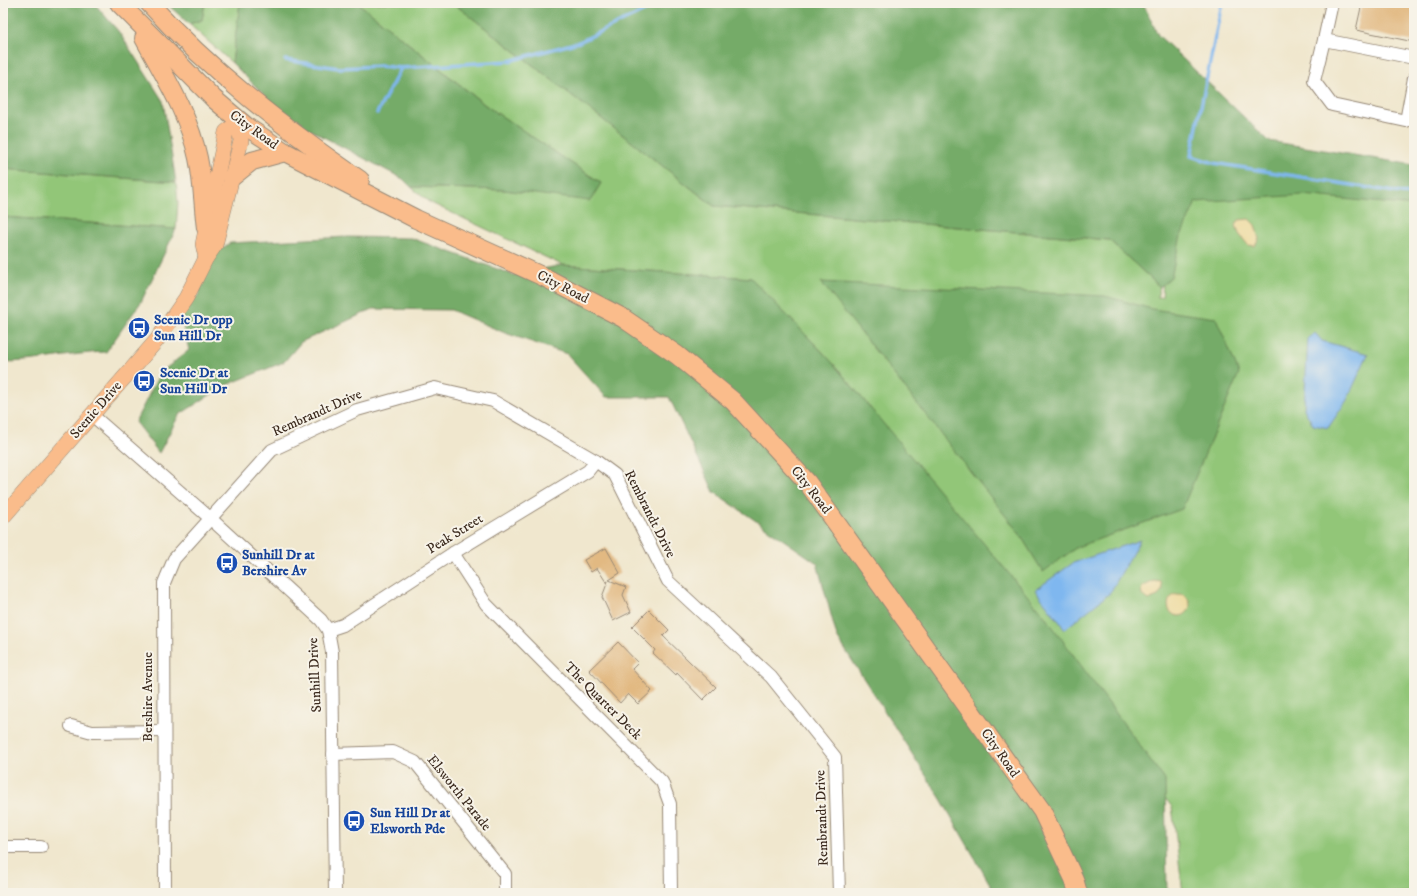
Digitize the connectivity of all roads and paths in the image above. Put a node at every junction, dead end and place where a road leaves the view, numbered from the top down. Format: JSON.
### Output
{"nodes":[{"id":1,"x":119,"y":3,"type":"edge"},
{"id":2,"x":149,"y":3,"type":"edge"},
{"id":3,"x":1332,"y":3,"type":"edge"},
{"id":4,"x":134,"y":20,"type":"junction"},
{"id":5,"x":1324,"y":40,"type":"junction"},
{"id":6,"x":1414,"y":58,"type":"edge"},
{"id":7,"x":225,"y":76,"type":"junction"},
{"id":8,"x":1414,"y":78,"type":"edge"},
{"id":9,"x":1413,"y":91,"type":"edge"},
{"id":10,"x":240,"y":121,"type":"junction"},
{"id":11,"x":297,"y":136,"type":"junction"},
{"id":12,"x":285,"y":152,"type":"junction"},
{"id":13,"x":232,"y":177,"type":"junction"},
{"id":14,"x":416,"y":219,"type":"junction"},
{"id":15,"x":206,"y":228,"type":"junction"},
{"id":16,"x":206,"y":258,"type":"junction"},
{"id":17,"x":92,"y":415,"type":"junction"},
{"id":18,"x":596,"y":460,"type":"junction"},
{"id":19,"x":3,"y":517,"type":"edge"},
{"id":20,"x":210,"y":518,"type":"junction"},
{"id":21,"x":453,"y":553,"type":"junction"},
{"id":22,"x":328,"y":630,"type":"junction"},
{"id":23,"x":70,"y":726,"type":"dead end"},
{"id":24,"x":163,"y":731,"type":"junction"},
{"id":25,"x":333,"y":754,"type":"junction"},
{"id":26,"x":3,"y":847,"type":"edge"},
{"id":27,"x":41,"y":847,"type":"dead end"},
{"id":28,"x":165,"y":893,"type":"edge"},
{"id":29,"x":335,"y":893,"type":"edge"},
{"id":30,"x":505,"y":893,"type":"edge"},
{"id":31,"x":671,"y":893,"type":"edge"},
{"id":32,"x":839,"y":893,"type":"edge"},
{"id":33,"x":1078,"y":893,"type":"edge"}],
"edges":[{"from":1,"to":4,"type":"highway","name":"City Road"},
{"from":2,"to":7,"type":"highway","name":"City Road"},
{"from":3,"to":5,"type":"street"},
{"from":4,"to":10,"type":"highway","name":"City Road"},
{"from":4,"to":15,"type":"highway"},
{"from":5,"to":6,"type":"street"},
{"from":5,"to":9,"type":"street"},
{"from":7,"to":10,"type":"highway"},
{"from":7,"to":11,"type":"highway","name":"City Road"},
{"from":8,"to":9,"type":"street"},
{"from":10,"to":11,"type":"highway"},
{"from":10,"to":12,"type":"highway","name":"City Road"},
{"from":10,"to":13,"type":"main road","name":"Scenic Drive"},
{"from":10,"to":15,"type":"main road"},
{"from":11,"to":14,"type":"highway","name":"City Road"},
{"from":12,"to":13,"type":"highway"},
{"from":12,"to":14,"type":"highway","name":"City Road"},
{"from":13,"to":16,"type":"main road","name":"Scenic Drive"},
{"from":14,"to":33,"type":"highway","name":"City Road"},
{"from":15,"to":16,"type":"main road"},
{"from":16,"to":17,"type":"main road","name":"Scenic Drive"},
{"from":17,"to":19,"type":"main road","name":"Scenic Drive"},
{"from":17,"to":20,"type":"street","name":"Sunhill Drive"},
{"from":18,"to":20,"type":"street","name":"Rembrandt Drive"},
{"from":18,"to":21,"type":"street","name":"Peak Street"},
{"from":18,"to":32,"type":"street","name":"Rembrandt Drive"},
{"from":20,"to":22,"type":"street","name":"Sunhill Drive"},
{"from":20,"to":24,"type":"street","name":"Bershire Avenue"},
{"from":21,"to":22,"type":"street","name":"Peak Street"},
{"from":21,"to":31,"type":"street","name":"The Quarter Deck"},
{"from":22,"to":25,"type":"street","name":"Sunhill Drive"},
{"from":23,"to":24,"type":"street"},
{"from":24,"to":28,"type":"street","name":"Bershire Avenue"},
{"from":25,"to":29,"type":"street","name":"Sunhill Drive"},
{"from":25,"to":30,"type":"street","name":"Elsworth Parade"},
{"from":26,"to":27,"type":"street"}]}
